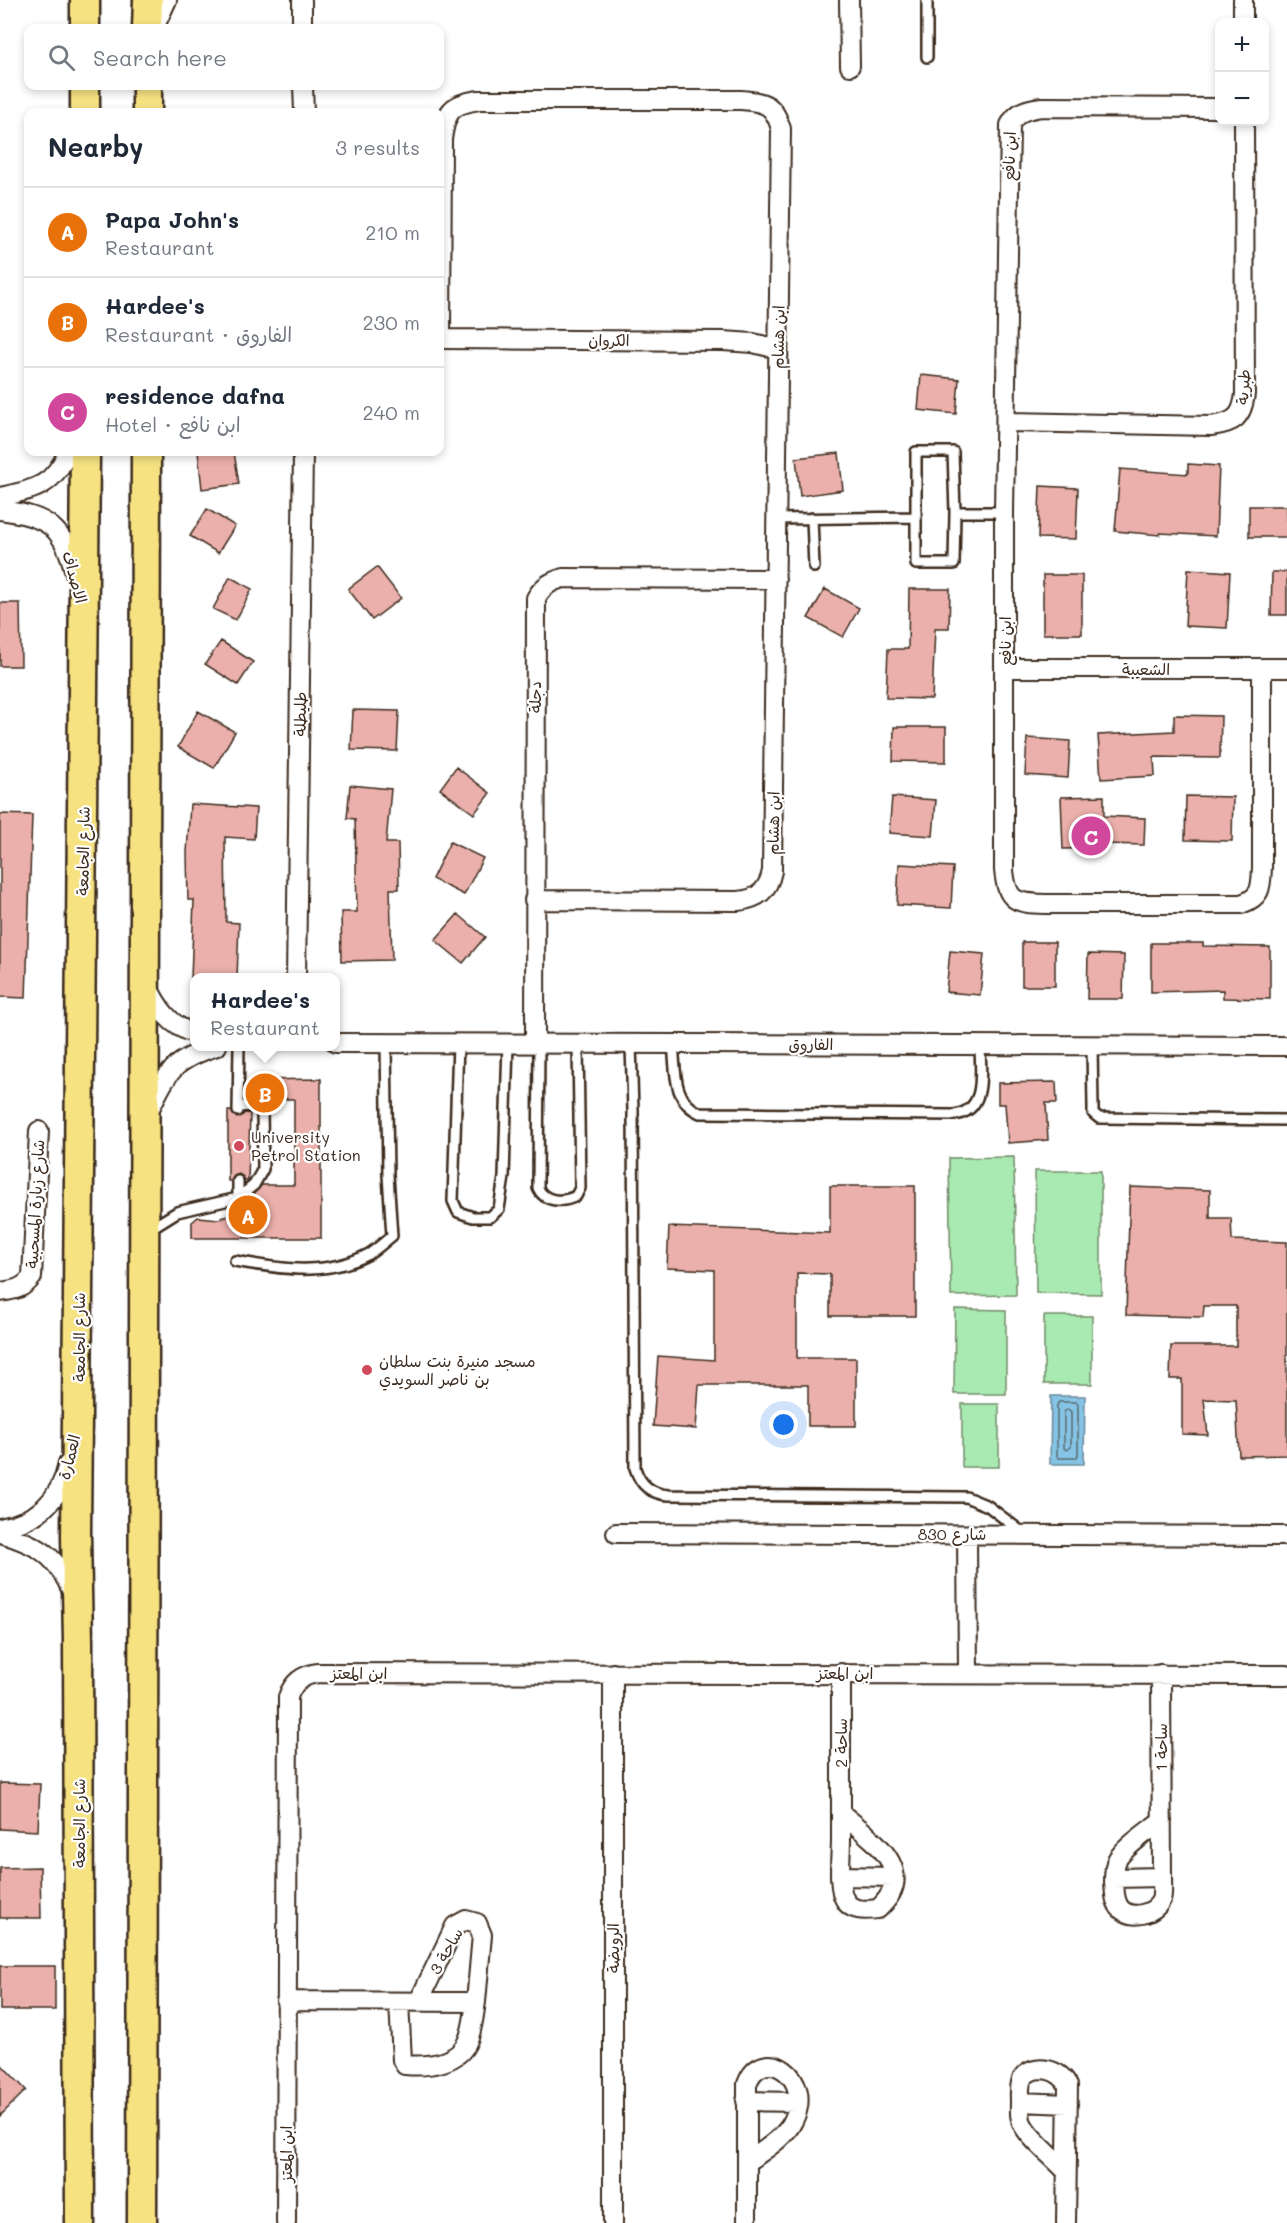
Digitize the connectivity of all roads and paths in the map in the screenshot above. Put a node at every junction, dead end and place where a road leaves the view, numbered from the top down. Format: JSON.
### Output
{"nodes":[{"id":1,"x":85,"y":0,"type":"edge"},
{"id":2,"x":148,"y":0,"type":"edge"},
{"id":3,"x":167,"y":0,"type":"edge"},
{"id":4,"x":302,"y":0,"type":"edge"},
{"id":5,"x":849,"y":0,"type":"edge"},
{"id":6,"x":927,"y":0,"type":"edge"},
{"id":7,"x":1243,"y":0,"type":"edge"},
{"id":8,"x":1243,"y":18,"type":"edge"},
{"id":9,"x":85,"y":24,"type":"edge"},
{"id":10,"x":147,"y":24,"type":"edge"},
{"id":11,"x":156,"y":24,"type":"edge"},
{"id":12,"x":302,"y":24,"type":"edge"},
{"id":13,"x":927,"y":57,"type":"dead end"},
{"id":14,"x":850,"y":66,"type":"dead end"},
{"id":15,"x":85,"y":90,"type":"edge"},
{"id":16,"x":147,"y":90,"type":"edge"},
{"id":17,"x":303,"y":90,"type":"edge"},
{"id":18,"x":85,"y":108,"type":"edge"},
{"id":19,"x":147,"y":108,"type":"edge"},
{"id":20,"x":304,"y":108,"type":"edge"},
{"id":21,"x":1215,"y":108,"type":"edge"},
{"id":22,"x":444,"y":121,"type":"edge"},
{"id":23,"x":1244,"y":126,"type":"edge"},
{"id":24,"x":444,"y":339,"type":"edge"},
{"id":25,"x":778,"y":349,"type":"junction"},
{"id":26,"x":1006,"y":422,"type":"junction"},
{"id":27,"x":66,"y":456,"type":"edge"},
{"id":28,"x":85,"y":456,"type":"edge"},
{"id":29,"x":146,"y":456,"type":"edge"},
{"id":30,"x":303,"y":456,"type":"edge"},
{"id":31,"x":0,"y":497,"type":"edge"},
{"id":32,"x":0,"y":510,"type":"edge"},
{"id":33,"x":955,"y":512,"type":"junction"},
{"id":34,"x":1005,"y":512,"type":"junction"},
{"id":35,"x":915,"y":517,"type":"junction"},
{"id":36,"x":812,"y":518,"type":"junction"},
{"id":37,"x":776,"y":519,"type":"junction"},
{"id":38,"x":814,"y":567,"type":"dead end"},
{"id":39,"x":776,"y":579,"type":"junction"},
{"id":40,"x":85,"y":616,"type":"junction"},
{"id":41,"x":1005,"y":668,"type":"junction"},
{"id":42,"x":1287,"y":668,"type":"edge"},
{"id":43,"x":1262,"y":669,"type":"junction"},
{"id":44,"x":534,"y":900,"type":"junction"},
{"id":45,"x":296,"y":973,"type":"edge"},
{"id":46,"x":145,"y":980,"type":"junction"},
{"id":47,"x":190,"y":1031,"type":"edge"},
{"id":48,"x":340,"y":1043,"type":"edge"},
{"id":49,"x":386,"y":1043,"type":"junction"},
{"id":50,"x":458,"y":1043,"type":"junction"},
{"id":51,"x":508,"y":1043,"type":"junction"},
{"id":52,"x":537,"y":1043,"type":"junction"},
{"id":53,"x":578,"y":1044,"type":"junction"},
{"id":54,"x":631,"y":1044,"type":"junction"},
{"id":55,"x":673,"y":1044,"type":"junction"},
{"id":56,"x":980,"y":1045,"type":"junction"},
{"id":57,"x":1092,"y":1045,"type":"junction"},
{"id":58,"x":1287,"y":1046,"type":"edge"},
{"id":59,"x":204,"y":1051,"type":"edge"},
{"id":60,"x":238,"y":1051,"type":"edge"},
{"id":61,"x":144,"y":1119,"type":"junction"},
{"id":62,"x":1287,"y":1120,"type":"edge"},
{"id":63,"x":39,"y":1131,"type":"dead end"},
{"id":64,"x":238,"y":1181,"type":"dead end"},
{"id":65,"x":238,"y":1198,"type":"junction"},
{"id":66,"x":145,"y":1231,"type":"junction"},
{"id":67,"x":235,"y":1261,"type":"dead end"},
{"id":68,"x":0,"y":1292,"type":"edge"},
{"id":69,"x":78,"y":1422,"type":"junction"},
{"id":70,"x":0,"y":1530,"type":"edge"},
{"id":71,"x":616,"y":1533,"type":"dead end"},
{"id":72,"x":967,"y":1534,"type":"junction"},
{"id":73,"x":1025,"y":1535,"type":"junction"},
{"id":74,"x":1287,"y":1536,"type":"edge"},
{"id":75,"x":78,"y":1641,"type":"junction"},
{"id":76,"x":613,"y":1673,"type":"junction"},
{"id":77,"x":841,"y":1673,"type":"junction"},
{"id":78,"x":968,"y":1673,"type":"junction"},
{"id":79,"x":1161,"y":1674,"type":"junction"},
{"id":80,"x":1287,"y":1675,"type":"edge"},
{"id":81,"x":841,"y":1813,"type":"junction"},
{"id":82,"x":1162,"y":1820,"type":"junction"},
{"id":83,"x":841,"y":1875,"type":"junction"},
{"id":84,"x":894,"y":1877,"type":"junction"},
{"id":85,"x":1162,"y":1877,"type":"junction"},
{"id":86,"x":1114,"y":1878,"type":"junction"},
{"id":87,"x":286,"y":2001,"type":"junction"},
{"id":88,"x":419,"y":2001,"type":"junction"},
{"id":89,"x":399,"y":2002,"type":"junction"},
{"id":90,"x":476,"y":2002,"type":"junction"},
{"id":91,"x":746,"y":2101,"type":"junction"},
{"id":92,"x":798,"y":2102,"type":"junction"},
{"id":93,"x":1020,"y":2102,"type":"junction"},
{"id":94,"x":1068,"y":2104,"type":"junction"},
{"id":95,"x":748,"y":2162,"type":"junction"},
{"id":96,"x":1065,"y":2170,"type":"junction"},
{"id":97,"x":80,"y":2223,"type":"edge"},
{"id":98,"x":142,"y":2223,"type":"edge"},
{"id":99,"x":286,"y":2223,"type":"edge"},
{"id":100,"x":613,"y":2223,"type":"edge"},
{"id":101,"x":747,"y":2223,"type":"edge"},
{"id":102,"x":1066,"y":2223,"type":"edge"}],
"edges":[{"from":1,"to":9,"type":"main road"},
{"from":2,"to":10,"type":"main road"},
{"from":3,"to":11,"type":"street"},
{"from":4,"to":12,"type":"street"},
{"from":5,"to":14,"type":"street"},
{"from":6,"to":13,"type":"lane"},
{"from":7,"to":8,"type":"street"},
{"from":15,"to":18,"type":"main road"},
{"from":16,"to":19,"type":"main road"},
{"from":17,"to":20,"type":"street"},
{"from":21,"to":26,"type":"street","name":"ابن نافع"},
{"from":22,"to":25,"type":"street","name":"ابن هشام"},
{"from":23,"to":26,"type":"street","name":"طبرية"},
{"from":24,"to":25,"type":"street","name":"الكروان"},
{"from":25,"to":37,"type":"street","name":"ابن هشام"},
{"from":26,"to":34,"type":"street","name":"ابن نافع"},
{"from":27,"to":31,"type":"street"},
{"from":28,"to":40,"type":"main road","name":"شارع الجامعة"},
{"from":29,"to":46,"type":"main road"},
{"from":30,"to":45,"type":"street","name":"طليطلة"},
{"from":32,"to":40,"type":"street","name":"الاصداف"},
{"from":33,"to":34,"type":"lane"},
{"from":33,"to":35,"type":"lane"},
{"from":33,"to":35,"type":"lane"},
{"from":34,"to":41,"type":"street","name":"ابن نافع"},
{"from":35,"to":36,"type":"lane"},
{"from":36,"to":37,"type":"lane"},
{"from":36,"to":38,"type":"lane"},
{"from":37,"to":39,"type":"street","name":"ابن هشام"},
{"from":39,"to":44,"type":"street","name":"ابن هشام"},
{"from":39,"to":44,"type":"street","name":"دجلة"},
{"from":40,"to":69,"type":"main road","name":"شارع الجامعة"},
{"from":41,"to":43,"type":"street","name":"الشعيبة"},
{"from":41,"to":43,"type":"street","name":"ابن نافع"},
{"from":42,"to":43,"type":"street","name":"الشعيبة"},
{"from":44,"to":52,"type":"street","name":"دجلة"},
{"from":46,"to":47,"type":"street"},
{"from":46,"to":61,"type":"main road"},
{"from":48,"to":49,"type":"street","name":"الفاروق"},
{"from":49,"to":50,"type":"street","name":"الفاروق"},
{"from":49,"to":67,"type":"lane"},
{"from":50,"to":51,"type":"street","name":"الفاروق"},
{"from":50,"to":51,"type":"lane"},
{"from":51,"to":52,"type":"street","name":"الفاروق"},
{"from":52,"to":53,"type":"street","name":"الفاروق"},
{"from":52,"to":53,"type":"lane"},
{"from":53,"to":54,"type":"street","name":"الفاروق"},
{"from":54,"to":55,"type":"street","name":"الفاروق"},
{"from":54,"to":73,"type":"lane"},
{"from":55,"to":56,"type":"street","name":"الفاروق"},
{"from":55,"to":56,"type":"lane"},
{"from":56,"to":57,"type":"street","name":"الفاروق"},
{"from":57,"to":58,"type":"street","name":"الفاروق"},
{"from":57,"to":62,"type":"lane"},
{"from":59,"to":61,"type":"street"},
{"from":60,"to":65,"type":"lane"},
{"from":61,"to":66,"type":"main road"},
{"from":63,"to":68,"type":"street","name":"شارع زبارة المسحبية"},
{"from":64,"to":65,"type":"lane"},
{"from":65,"to":66,"type":"lane"},
{"from":66,"to":98,"type":"main road"},
{"from":69,"to":70,"type":"street","name":"العمارة"},
{"from":69,"to":75,"type":"main road","name":"شارع الجامعة"},
{"from":70,"to":75,"type":"street","name":"العمارة"},
{"from":71,"to":72,"type":"street","name":"شارع 830"},
{"from":72,"to":73,"type":"street","name":"شارع 830"},
{"from":72,"to":78,"type":"street"},
{"from":73,"to":74,"type":"street","name":"شارع 830"},
{"from":75,"to":97,"type":"main road","name":"شارع الجامعة"},
{"from":76,"to":77,"type":"street","name":"ابن المعتز"},
{"from":76,"to":87,"type":"street","name":"ابن المعتز"},
{"from":76,"to":100,"type":"street","name":"الرويضة"},
{"from":77,"to":78,"type":"street","name":"ابن المعتز"},
{"from":77,"to":81,"type":"street","name":"ساحة 2"},
{"from":78,"to":79,"type":"street","name":"ابن المعتز"},
{"from":79,"to":80,"type":"street","name":"ابن المعتز"},
{"from":79,"to":82,"type":"street","name":"ساحة 1"},
{"from":81,"to":83,"type":"street","name":"ساحة 2"},
{"from":81,"to":84,"type":"street"},
{"from":82,"to":85,"type":"street","name":"ساحة 1"},
{"from":82,"to":86,"type":"street"},
{"from":83,"to":84,"type":"street"},
{"from":83,"to":84,"type":"street","name":"ساحة 2"},
{"from":85,"to":86,"type":"street"},
{"from":85,"to":86,"type":"street","name":"ساحة 1"},
{"from":87,"to":89,"type":"street","name":"ساحة 3"},
{"from":87,"to":99,"type":"street","name":"ابن المعتز"},
{"from":88,"to":89,"type":"street","name":"ساحة 3"},
{"from":88,"to":90,"type":"street","name":"ساحة 3"},
{"from":88,"to":90,"type":"street","name":"ساحة 3"},
{"from":89,"to":90,"type":"street","name":"ساحة 3"},
{"from":91,"to":92,"type":"street"},
{"from":91,"to":92,"type":"street"},
{"from":91,"to":95,"type":"street"},
{"from":92,"to":95,"type":"street"},
{"from":93,"to":94,"type":"street"},
{"from":93,"to":94,"type":"street"},
{"from":93,"to":96,"type":"street"},
{"from":94,"to":96,"type":"street"},
{"from":95,"to":101,"type":"street"},
{"from":96,"to":102,"type":"street"}]}
